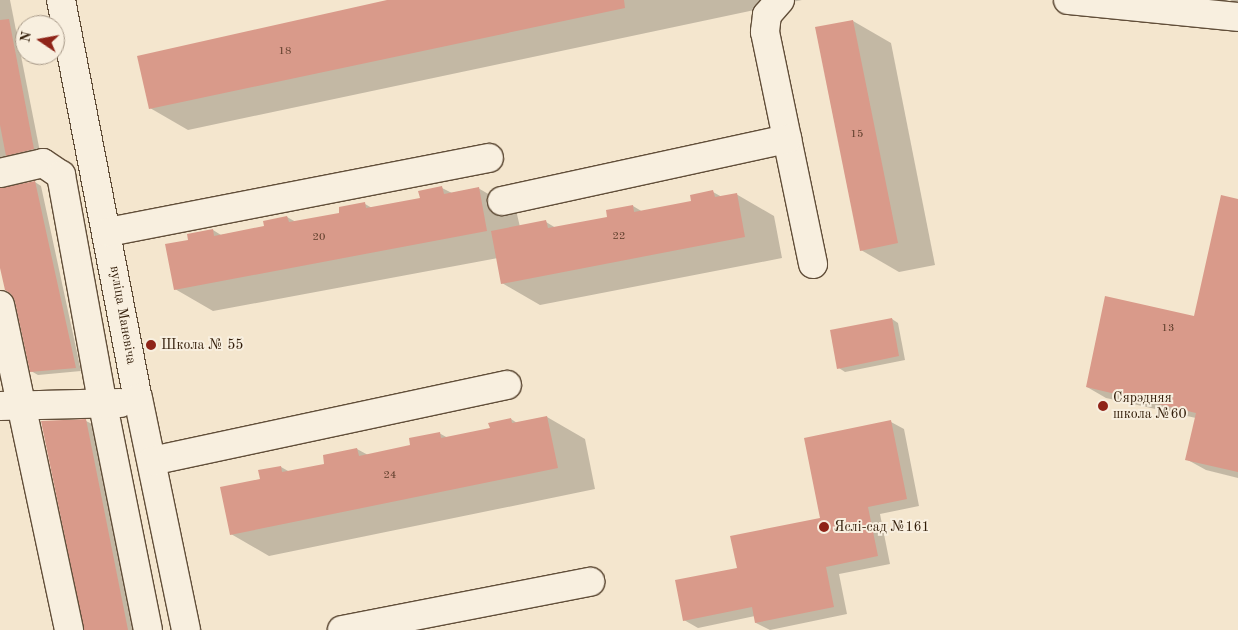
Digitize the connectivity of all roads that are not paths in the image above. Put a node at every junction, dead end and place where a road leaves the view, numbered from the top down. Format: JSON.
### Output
{"nodes":[{"id":1,"x":61,"y":0,"type":"edge"},
{"id":2,"x":780,"y":0,"type":"edge"},
{"id":3,"x":1068,"y":0,"type":"edge"},
{"id":4,"x":1238,"y":17,"type":"edge"},
{"id":5,"x":786,"y":139,"type":"junction"},
{"id":6,"x":489,"y":158,"type":"dead end"},
{"id":7,"x":1,"y":166,"type":"edge"},
{"id":8,"x":502,"y":201,"type":"dead end"},
{"id":9,"x":108,"y":232,"type":"junction"},
{"id":10,"x":813,"y":264,"type":"dead end"},
{"id":11,"x":0,"y":305,"type":"edge"},
{"id":12,"x":507,"y":385,"type":"dead end"},
{"id":13,"x":138,"y":398,"type":"junction"},
{"id":14,"x":10,"y":405,"type":"edge"},
{"id":15,"x":103,"y":405,"type":"junction"},
{"id":16,"x":152,"y":461,"type":"junction"},
{"id":17,"x":590,"y":582,"type":"dead end"},
{"id":18,"x":69,"y":630,"type":"edge"},
{"id":19,"x":148,"y":630,"type":"edge"},
{"id":20,"x":186,"y":630,"type":"edge"},
{"id":21,"x":342,"y":630,"type":"edge"}],
"edges":[{"from":1,"to":9,"type":"street","name":"вуліца Маневіча"},
{"from":2,"to":5,"type":"street"},
{"from":3,"to":4,"type":"street"},
{"from":5,"to":8,"type":"street"},
{"from":5,"to":10,"type":"street"},
{"from":6,"to":9,"type":"street"},
{"from":7,"to":15,"type":"street"},
{"from":9,"to":13,"type":"street","name":"вуліца Маневіча"},
{"from":11,"to":14,"type":"street"},
{"from":12,"to":16,"type":"street"},
{"from":13,"to":15,"type":"street"},
{"from":13,"to":16,"type":"street","name":"вуліца Маневіча"},
{"from":14,"to":15,"type":"street"},
{"from":14,"to":18,"type":"street"},
{"from":15,"to":19,"type":"street"},
{"from":16,"to":20,"type":"street","name":"вуліца Маневіча"},
{"from":17,"to":21,"type":"street"}]}
